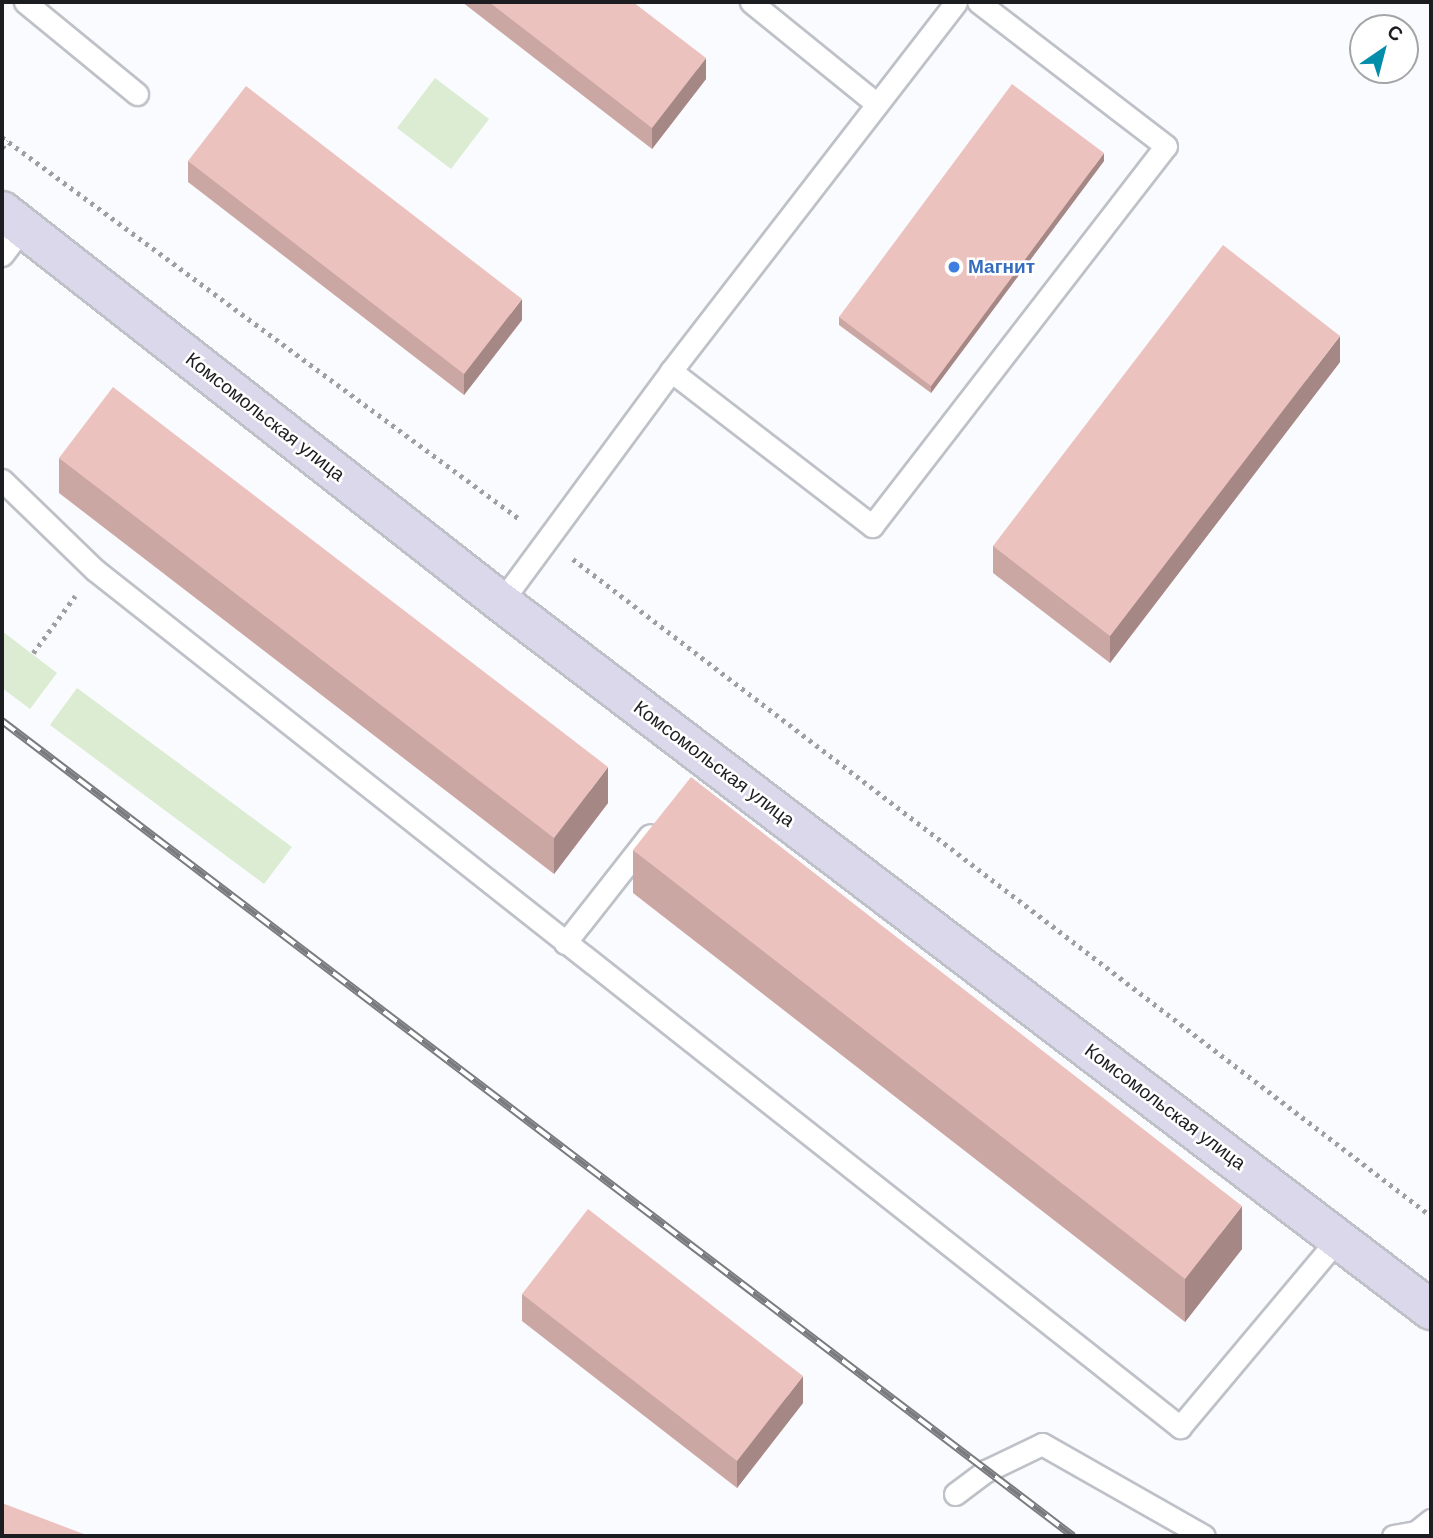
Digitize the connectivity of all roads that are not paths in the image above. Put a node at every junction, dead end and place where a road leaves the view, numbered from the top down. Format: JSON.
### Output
{"nodes":[{"id":1,"x":25,"y":2,"type":"edge"},
{"id":2,"x":751,"y":2,"type":"edge"},
{"id":3,"x":956,"y":2,"type":"edge"},
{"id":4,"x":978,"y":2,"type":"edge"},
{"id":5,"x":137,"y":94,"type":"dead end"},
{"id":6,"x":877,"y":104,"type":"junction"},
{"id":7,"x":9,"y":231,"type":"edge"},
{"id":8,"x":671,"y":371,"type":"junction"},
{"id":9,"x":2,"y":480,"type":"edge"},
{"id":10,"x":501,"y":602,"type":"junction"},
{"id":11,"x":665,"y":815,"type":"edge"},
{"id":12,"x":565,"y":943,"type":"junction"},
{"id":13,"x":1338,"y":1239,"type":"junction"},
{"id":14,"x":1431,"y":1310,"type":"edge"},
{"id":15,"x":955,"y":1494,"type":"dead end"},
{"id":16,"x":1431,"y":1520,"type":"edge"},
{"id":17,"x":1204,"y":1536,"type":"edge"},
{"id":18,"x":1393,"y":1536,"type":"edge"}],
"edges":[{"from":1,"to":5,"type":"lane"},
{"from":2,"to":6,"type":"lane"},
{"from":3,"to":6,"type":"lane"},
{"from":4,"to":8,"type":"lane"},
{"from":6,"to":8,"type":"lane"},
{"from":7,"to":10,"type":"street","name":"Комсомольская улица"},
{"from":8,"to":10,"type":"lane"},
{"from":9,"to":12,"type":"lane"},
{"from":10,"to":13,"type":"street","name":"Комсомольская улица"},
{"from":11,"to":12,"type":"lane"},
{"from":12,"to":13,"type":"lane"},
{"from":13,"to":14,"type":"street","name":"Комсомольская улица"},
{"from":15,"to":17,"type":"lane"},
{"from":16,"to":18,"type":"lane"}]}
